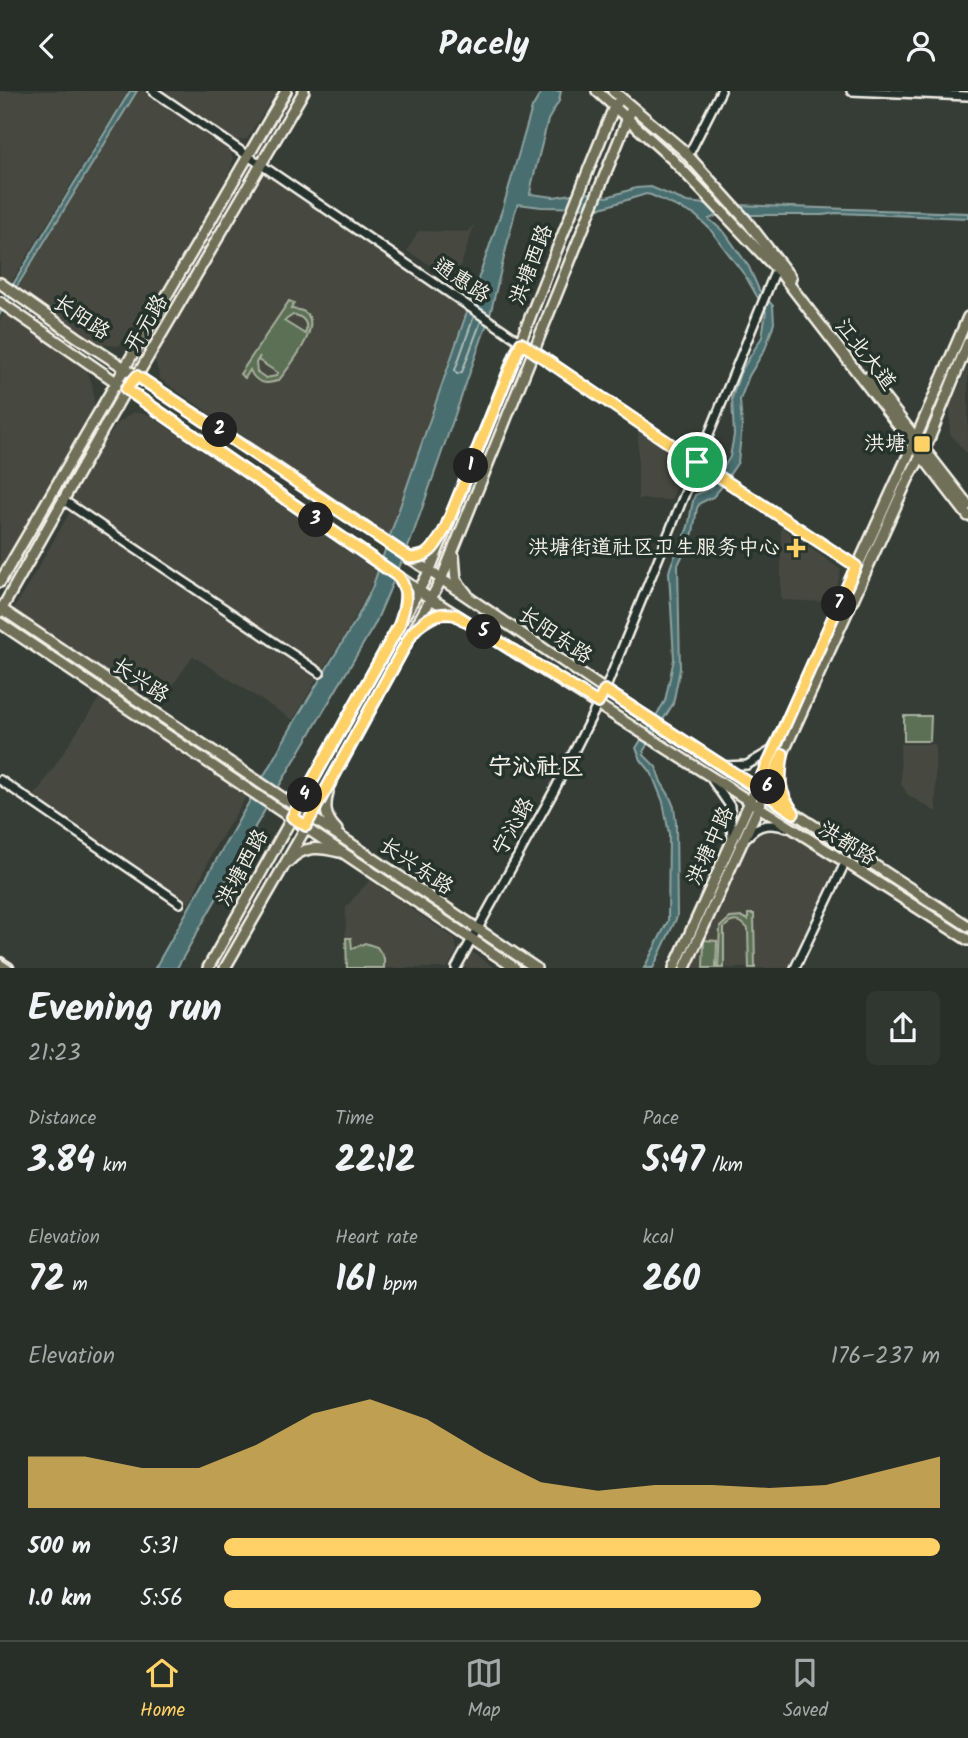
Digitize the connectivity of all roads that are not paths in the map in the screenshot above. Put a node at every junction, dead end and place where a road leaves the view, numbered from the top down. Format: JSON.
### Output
{"nodes":[{"id":1,"x":153,"y":91,"type":"edge"},
{"id":2,"x":286,"y":91,"type":"edge"},
{"id":3,"x":304,"y":91,"type":"edge"},
{"id":4,"x":597,"y":91,"type":"edge"},
{"id":5,"x":720,"y":91,"type":"edge"},
{"id":6,"x":852,"y":91,"type":"edge"},
{"id":7,"x":877,"y":92,"type":"edge"},
{"id":8,"x":948,"y":93,"type":"edge"},
{"id":9,"x":617,"y":94,"type":"edge"},
{"id":10,"x":968,"y":96,"type":"edge"},
{"id":11,"x":614,"y":107,"type":"junction"},
{"id":12,"x":632,"y":108,"type":"junction"},
{"id":13,"x":627,"y":118,"type":"junction"},
{"id":14,"x":247,"y":155,"type":"junction"},
{"id":15,"x":688,"y":156,"type":"junction"},
{"id":16,"x":262,"y":165,"type":"junction"},
{"id":17,"x":778,"y":265,"type":"junction"},
{"id":18,"x":0,"y":283,"type":"edge"},
{"id":19,"x":0,"y":302,"type":"edge"},
{"id":20,"x":968,"y":317,"type":"edge"},
{"id":21,"x":521,"y":343,"type":"junction"},
{"id":22,"x":968,"y":343,"type":"edge"},
{"id":23,"x":534,"y":351,"type":"junction"},
{"id":24,"x":125,"y":368,"type":"junction"},
{"id":25,"x":137,"y":376,"type":"junction"},
{"id":26,"x":117,"y":383,"type":"junction"},
{"id":27,"x":126,"y":389,"type":"junction"},
{"id":28,"x":915,"y":441,"type":"junction"},
{"id":29,"x":923,"y":452,"type":"junction"},
{"id":30,"x":697,"y":462,"type":"junction"},
{"id":31,"x":63,"y":500,"type":"junction"},
{"id":32,"x":968,"y":505,"type":"edge"},
{"id":33,"x":968,"y":516,"type":"edge"},
{"id":34,"x":445,"y":529,"type":"junction"},
{"id":35,"x":459,"y":536,"type":"junction"},
{"id":36,"x":406,"y":557,"type":"junction"},
{"id":37,"x":856,"y":566,"type":"junction"},
{"id":38,"x":429,"y":572,"type":"junction"},
{"id":39,"x":398,"y":577,"type":"junction"},
{"id":40,"x":441,"y":580,"type":"junction"},
{"id":41,"x":0,"y":582,"type":"edge"},
{"id":42,"x":419,"y":591,"type":"junction"},
{"id":43,"x":431,"y":599,"type":"junction"},
{"id":44,"x":1,"y":610,"type":"edge"},
{"id":45,"x":487,"y":611,"type":"junction"},
{"id":46,"x":456,"y":615,"type":"junction"},
{"id":47,"x":0,"y":622,"type":"edge"},
{"id":48,"x":399,"y":626,"type":"junction"},
{"id":49,"x":412,"y":633,"type":"junction"},
{"id":50,"x":320,"y":673,"type":"dead end"},
{"id":51,"x":605,"y":690,"type":"junction"},
{"id":52,"x":598,"y":703,"type":"junction"},
{"id":53,"x":778,"y":751,"type":"junction"},
{"id":54,"x":723,"y":766,"type":"junction"},
{"id":55,"x":709,"y":776,"type":"junction"},
{"id":56,"x":333,"y":777,"type":"junction"},
{"id":57,"x":0,"y":780,"type":"edge"},
{"id":58,"x":761,"y":790,"type":"junction"},
{"id":59,"x":277,"y":794,"type":"joint"},
{"id":60,"x":272,"y":803,"type":"joint"},
{"id":61,"x":754,"y":806,"type":"junction"},
{"id":62,"x":297,"y":807,"type":"junction"},
{"id":63,"x":794,"y":813,"type":"junction"},
{"id":64,"x":292,"y":817,"type":"junction"},
{"id":65,"x":312,"y":817,"type":"junction"},
{"id":66,"x":306,"y":826,"type":"junction"},
{"id":67,"x":790,"y":829,"type":"junction"},
{"id":68,"x":346,"y":840,"type":"junction"},
{"id":69,"x":736,"y":844,"type":"junction"},
{"id":70,"x":347,"y":854,"type":"junction"},
{"id":71,"x":845,"y":863,"type":"junction"},
{"id":72,"x":278,"y":874,"type":"junction"},
{"id":73,"x":180,"y":903,"type":"dead end"},
{"id":74,"x":968,"y":926,"type":"edge"},
{"id":75,"x":478,"y":929,"type":"junction"},
{"id":76,"x":471,"y":939,"type":"junction"},
{"id":77,"x":968,"y":940,"type":"edge"},
{"id":78,"x":0,"y":961,"type":"edge"},
{"id":79,"x":8,"y":968,"type":"edge"},
{"id":80,"x":15,"y":968,"type":"edge"},
{"id":81,"x":208,"y":968,"type":"edge"},
{"id":82,"x":225,"y":968,"type":"edge"},
{"id":83,"x":456,"y":968,"type":"edge"},
{"id":84,"x":514,"y":968,"type":"edge"},
{"id":85,"x":536,"y":968,"type":"edge"},
{"id":86,"x":674,"y":968,"type":"edge"},
{"id":87,"x":685,"y":968,"type":"edge"},
{"id":88,"x":795,"y":968,"type":"edge"}],
"edges":[{"from":1,"to":14,"type":"street","name":"通惠路"},
{"from":2,"to":14,"type":"main road","name":"开元路"},
{"from":3,"to":16,"type":"main road","name":"开元路"},
{"from":4,"to":11,"type":"main road"},
{"from":5,"to":15,"type":"street"},
{"from":6,"to":7,"type":"street"},
{"from":7,"to":8,"type":"street"},
{"from":8,"to":10,"type":"street"},
{"from":9,"to":11,"type":"main road","name":"洪塘西路"},
{"from":9,"to":12,"type":"main road"},
{"from":11,"to":13,"type":"main road"},
{"from":11,"to":21,"type":"main road","name":"洪塘西路"},
{"from":12,"to":13,"type":"main road","name":"洪塘西路"},
{"from":12,"to":15,"type":"main road"},
{"from":13,"to":17,"type":"main road","name":"江北大道"},
{"from":13,"to":23,"type":"main road","name":"洪塘西路"},
{"from":14,"to":16,"type":"street","name":"通惠路"},
{"from":14,"to":24,"type":"main road","name":"开元路"},
{"from":15,"to":17,"type":"main road","name":"江北大道"},
{"from":16,"to":21,"type":"street","name":"通惠路"},
{"from":16,"to":25,"type":"main road","name":"开元路"},
{"from":17,"to":28,"type":"main road","name":"江北大道"},
{"from":17,"to":30,"type":"street","name":"宁沁路"},
{"from":18,"to":24,"type":"main road","name":"长阳路"},
{"from":19,"to":26,"type":"main road","name":"长阳路"},
{"from":20,"to":28,"type":"main road","name":"洪塘中路"},
{"from":21,"to":23,"type":"street","name":"通惠路"},
{"from":21,"to":34,"type":"main road","name":"洪塘西路"},
{"from":22,"to":29,"type":"main road","name":"洪塘中路"},
{"from":23,"to":30,"type":"street","name":"通惠路"},
{"from":23,"to":35,"type":"main road","name":"洪塘西路"},
{"from":24,"to":25,"type":"main road","name":"长阳路"},
{"from":24,"to":26,"type":"main road","name":"开元路"},
{"from":25,"to":27,"type":"main road","name":"开元路"},
{"from":25,"to":36,"type":"main road","name":"长阳路"},
{"from":26,"to":27,"type":"main road","name":"长阳路"},
{"from":26,"to":41,"type":"main road","name":"开元路"},
{"from":27,"to":31,"type":"main road","name":"开元路"},
{"from":27,"to":39,"type":"main road","name":"长阳路"},
{"from":28,"to":29,"type":"main road","name":"江北大道"},
{"from":28,"to":37,"type":"main road","name":"洪塘中路"},
{"from":29,"to":32,"type":"main road","name":"江北大道"},
{"from":29,"to":33,"type":"main road","name":"江北大道"},
{"from":29,"to":53,"type":"main road","name":"洪塘中路"},
{"from":30,"to":37,"type":"street","name":"通惠路"},
{"from":30,"to":51,"type":"street","name":"宁沁路"},
{"from":31,"to":44,"type":"main road","name":"开元路"},
{"from":31,"to":50,"type":"street"},
{"from":34,"to":36,"type":"main road"},
{"from":34,"to":38,"type":"main road","name":"洪塘西路"},
{"from":35,"to":40,"type":"main road","name":"洪塘西路"},
{"from":35,"to":45,"type":"main road"},
{"from":36,"to":38,"type":"main road","name":"长阳东路"},
{"from":37,"to":53,"type":"main road","name":"洪塘中路"},
{"from":38,"to":40,"type":"main road","name":"长阳东路"},
{"from":38,"to":42,"type":"main road","name":"洪塘西路"},
{"from":39,"to":42,"type":"main road","name":"长阳东路"},
{"from":39,"to":48,"type":"main road"},
{"from":40,"to":43,"type":"main road","name":"洪塘西路"},
{"from":40,"to":45,"type":"main road","name":"长阳东路"},
{"from":42,"to":43,"type":"main road","name":"长阳东路"},
{"from":42,"to":48,"type":"main road","name":"洪塘西路"},
{"from":43,"to":46,"type":"main road","name":"长阳东路"},
{"from":43,"to":49,"type":"main road","name":"洪塘西路"},
{"from":44,"to":59,"type":"main road","name":"长兴路"},
{"from":45,"to":51,"type":"main road","name":"长阳东路"},
{"from":46,"to":49,"type":"main road"},
{"from":46,"to":52,"type":"main road","name":"长阳东路"},
{"from":47,"to":60,"type":"main road","name":"长兴路"},
{"from":48,"to":62,"type":"main road","name":"洪塘西路"},
{"from":49,"to":56,"type":"main road","name":"洪塘西路"},
{"from":51,"to":52,"type":"street","name":"宁沁路"},
{"from":51,"to":54,"type":"main road","name":"长阳东路"},
{"from":52,"to":55,"type":"main road","name":"长阳东路"},
{"from":52,"to":75,"type":"street","name":"宁沁路"},
{"from":53,"to":54,"type":"street"},
{"from":53,"to":58,"type":"main road","name":"洪塘中路"},
{"from":53,"to":63,"type":"street"},
{"from":54,"to":58,"type":"main road","name":"洪都路"},
{"from":55,"to":61,"type":"main road","name":"洪都路"},
{"from":55,"to":69,"type":"street"},
{"from":56,"to":65,"type":"main road","name":"洪塘西路"},
{"from":56,"to":68,"type":"main road"},
{"from":57,"to":73,"type":"street"},
{"from":58,"to":61,"type":"main road","name":"洪塘中路"},
{"from":58,"to":63,"type":"main road","name":"洪都路"},
{"from":59,"to":62,"type":"main road","name":"长兴东路"},
{"from":60,"to":64,"type":"main road","name":"长兴东路"},
{"from":61,"to":67,"type":"main road","name":"洪都路"},
{"from":61,"to":69,"type":"main road","name":"洪塘中路"},
{"from":62,"to":64,"type":"main road","name":"洪塘西路"},
{"from":62,"to":65,"type":"main road","name":"长兴东路"},
{"from":63,"to":74,"type":"main road","name":"洪都路"},
{"from":64,"to":66,"type":"main road","name":"长兴东路"},
{"from":64,"to":81,"type":"main road","name":"洪塘西路"},
{"from":65,"to":66,"type":"main road","name":"洪塘西路"},
{"from":65,"to":68,"type":"main road","name":"长兴东路"},
{"from":66,"to":70,"type":"main road","name":"长兴东路"},
{"from":66,"to":72,"type":"main road","name":"洪塘西路"},
{"from":67,"to":69,"type":"street"},
{"from":67,"to":71,"type":"main road","name":"洪都路"},
{"from":68,"to":75,"type":"main road","name":"长兴东路"},
{"from":69,"to":86,"type":"main road","name":"洪塘中路"},
{"from":69,"to":87,"type":"main road","name":"洪塘中路"},
{"from":70,"to":72,"type":"main road"},
{"from":70,"to":76,"type":"main road","name":"长兴东路"},
{"from":71,"to":77,"type":"main road","name":"洪都路"},
{"from":71,"to":88,"type":"street"},
{"from":72,"to":82,"type":"main road","name":"洪塘西路"},
{"from":75,"to":76,"type":"street","name":"宁沁路"},
{"from":75,"to":85,"type":"main road","name":"长兴东路"},
{"from":76,"to":83,"type":"street","name":"宁沁路"},
{"from":76,"to":84,"type":"main road","name":"长兴东路"},
{"from":78,"to":79,"type":"highway"},
{"from":78,"to":80,"type":"main road"}]}
